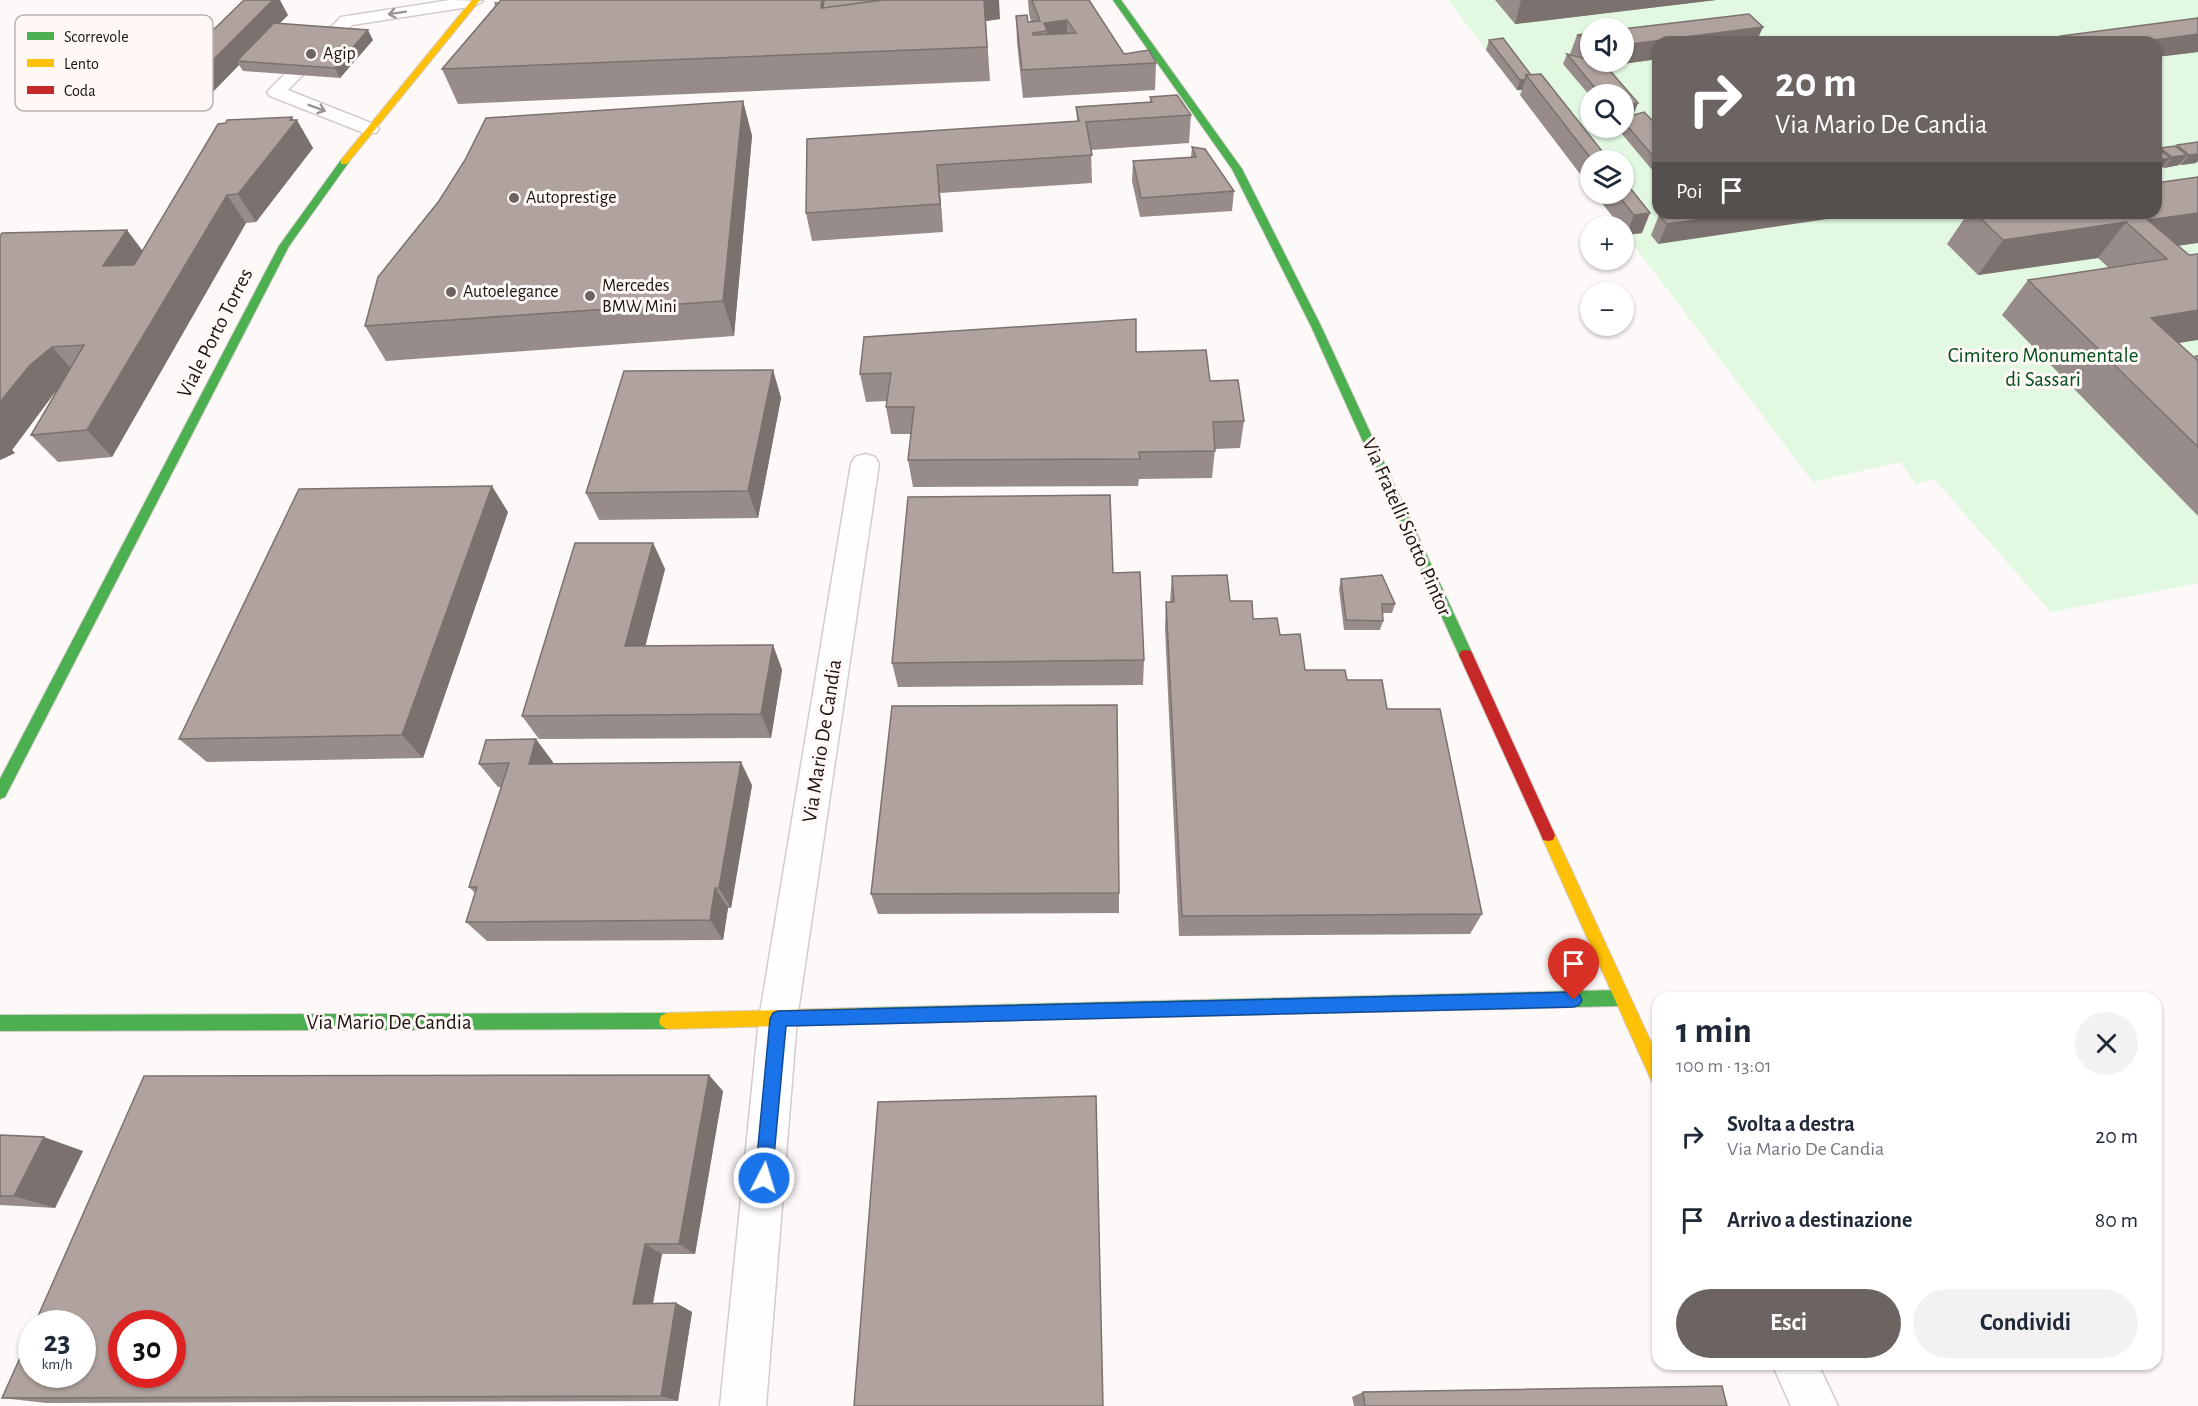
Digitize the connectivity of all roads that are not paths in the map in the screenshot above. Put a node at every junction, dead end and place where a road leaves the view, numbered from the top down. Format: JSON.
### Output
{"nodes":[{"id":1,"x":1117,"y":0,"type":"edge"},
{"id":2,"x":476,"y":1,"type":"edge"},
{"id":3,"x":370,"y":129,"type":"junction"},
{"id":4,"x":865,"y":464,"type":"dead end"},
{"id":5,"x":39,"y":718,"type":"junction"},
{"id":6,"x":0,"y":776,"type":"edge"},
{"id":7,"x":0,"y":794,"type":"edge"},
{"id":8,"x":1620,"y":998,"type":"junction"},
{"id":9,"x":778,"y":1019,"type":"junction"},
{"id":10,"x":0,"y":1023,"type":"edge"},
{"id":11,"x":1652,"y":1064,"type":"edge"},
{"id":12,"x":1798,"y":1370,"type":"edge"},
{"id":13,"x":743,"y":1406,"type":"edge"},
{"id":14,"x":1815,"y":1406,"type":"edge"}],
"edges":[{"from":1,"to":8,"type":"street","name":"Via Fratelli Siotto Pintor"},
{"from":2,"to":3,"type":"street","name":"Viale Porto Torres"},
{"from":2,"to":3,"type":"lane","one_way":true},
{"from":3,"to":5,"type":"street","name":"Viale Porto Torres"},
{"from":4,"to":9,"type":"street","name":"Via Mario De Candia"},
{"from":5,"to":6,"type":"street","name":"Viale Porto Torres"},
{"from":5,"to":7,"type":"street","name":"Viale Porto Torres"},
{"from":8,"to":9,"type":"street","name":"Via Mario De Candia"},
{"from":8,"to":11,"type":"street","name":"Via Fratelli Siotto Pintor"},
{"from":9,"to":10,"type":"street","name":"Via Mario De Candia"},
{"from":9,"to":13,"type":"street","name":"Via Mario De Candia"},
{"from":12,"to":14,"type":"street"}]}
